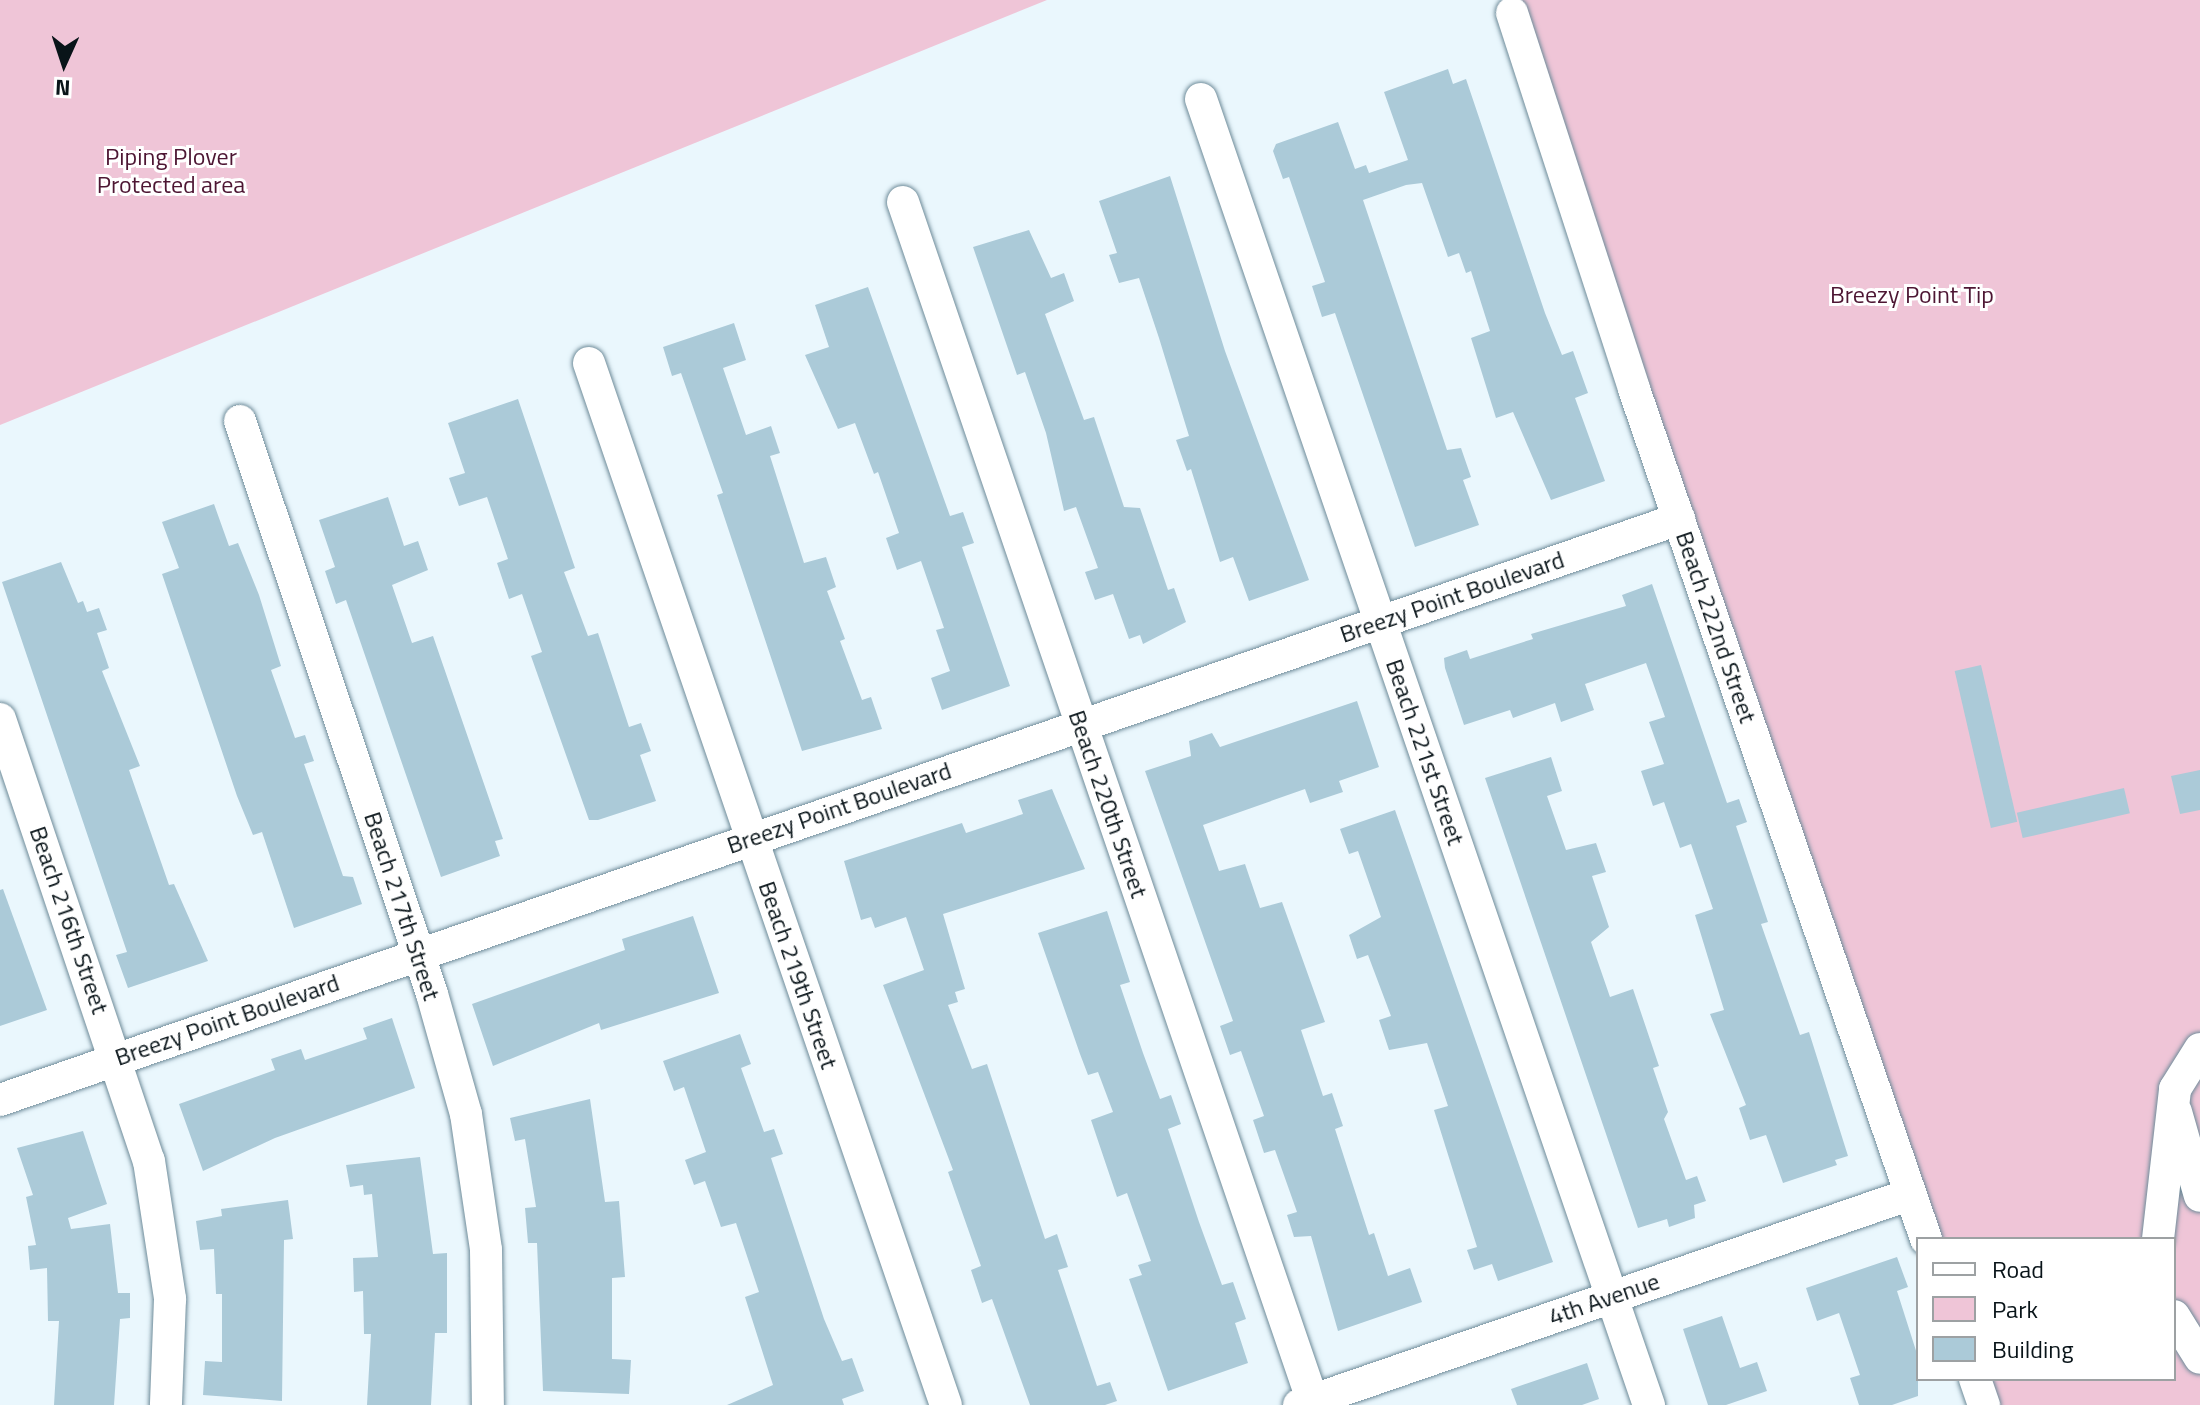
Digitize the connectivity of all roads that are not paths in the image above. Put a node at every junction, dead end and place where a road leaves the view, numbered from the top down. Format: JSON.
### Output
{"nodes":[{"id":1,"x":1512,"y":13,"type":"dead end"},
{"id":2,"x":1201,"y":99,"type":"dead end"},
{"id":3,"x":903,"y":202,"type":"dead end"},
{"id":4,"x":589,"y":363,"type":"dead end"},
{"id":5,"x":240,"y":421,"type":"dead end"},
{"id":6,"x":1679,"y":519,"type":"junction"},
{"id":7,"x":1380,"y":622,"type":"junction"},
{"id":8,"x":0,"y":719,"type":"edge"},
{"id":9,"x":1080,"y":725,"type":"junction"},
{"id":10,"x":751,"y":838,"type":"junction"},
{"id":11,"x":418,"y":953,"type":"junction"},
{"id":12,"x":2200,"y":1049,"type":"edge"},
{"id":13,"x":117,"y":1059,"type":"junction"},
{"id":14,"x":0,"y":1100,"type":"edge"},
{"id":15,"x":2174,"y":1105,"type":"junction"},
{"id":16,"x":1911,"y":1194,"type":"junction"},
{"id":17,"x":2200,"y":1196,"type":"edge"},
{"id":18,"x":1925,"y":1237,"type":"edge"},
{"id":19,"x":2158,"y":1237,"type":"edge"},
{"id":20,"x":1612,"y":1296,"type":"junction"},
{"id":21,"x":2176,"y":1319,"type":"edge"},
{"id":22,"x":2200,"y":1358,"type":"edge"},
{"id":23,"x":1976,"y":1381,"type":"edge"},
{"id":24,"x":1309,"y":1403,"type":"edge"},
{"id":25,"x":166,"y":1405,"type":"edge"},
{"id":26,"x":488,"y":1405,"type":"edge"},
{"id":27,"x":946,"y":1405,"type":"edge"},
{"id":28,"x":1649,"y":1405,"type":"edge"},
{"id":29,"x":1984,"y":1405,"type":"edge"}],
"edges":[{"from":1,"to":6,"type":"street","name":"Beach 222nd Street"},
{"from":2,"to":7,"type":"street","name":"Beach 221st Street"},
{"from":3,"to":9,"type":"street","name":"Beach 220th Street"},
{"from":4,"to":10,"type":"street","name":"Beach 219th Street"},
{"from":5,"to":11,"type":"street","name":"Beach 217th Street"},
{"from":6,"to":7,"type":"street","name":"Breezy Point Boulevard"},
{"from":6,"to":16,"type":"street","name":"Beach 222nd Street"},
{"from":7,"to":9,"type":"street","name":"Breezy Point Boulevard"},
{"from":7,"to":20,"type":"street","name":"Beach 221st Street"},
{"from":8,"to":13,"type":"street","name":"Beach 216th Street"},
{"from":9,"to":10,"type":"street","name":"Breezy Point Boulevard"},
{"from":9,"to":24,"type":"street","name":"Beach 220th Street"},
{"from":10,"to":11,"type":"street","name":"Breezy Point Boulevard"},
{"from":10,"to":27,"type":"street","name":"Beach 219th Street"},
{"from":11,"to":13,"type":"street","name":"Breezy Point Boulevard"},
{"from":11,"to":26,"type":"street","name":"Beach 217th Street"},
{"from":12,"to":15,"type":"street"},
{"from":13,"to":14,"type":"street","name":"Breezy Point Boulevard"},
{"from":13,"to":25,"type":"street","name":"Beach 216th Street"},
{"from":15,"to":17,"type":"street"},
{"from":15,"to":19,"type":"street"},
{"from":16,"to":18,"type":"street","name":"Beach 222nd Street"},
{"from":16,"to":20,"type":"street","name":"4th Avenue"},
{"from":20,"to":24,"type":"street","name":"4th Avenue"},
{"from":20,"to":28,"type":"street","name":"Beach 221st Street"},
{"from":21,"to":22,"type":"street"},
{"from":23,"to":29,"type":"street"}]}
